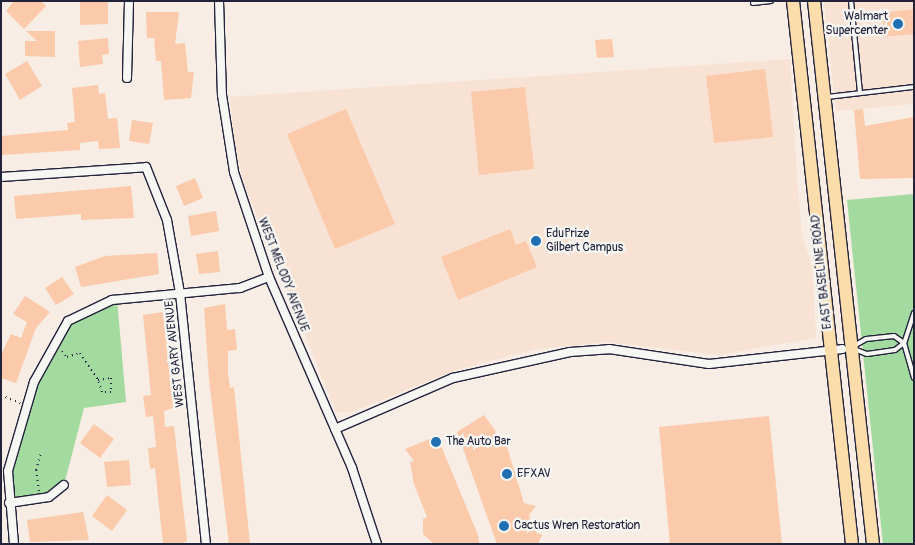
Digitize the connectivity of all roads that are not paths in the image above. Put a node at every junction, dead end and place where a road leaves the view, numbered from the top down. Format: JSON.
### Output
{"nodes":[{"id":1,"x":129,"y":1,"type":"edge"},
{"id":2,"x":210,"y":1,"type":"edge"},
{"id":3,"x":771,"y":1,"type":"edge"},
{"id":4,"x":793,"y":1,"type":"edge"},
{"id":5,"x":814,"y":1,"type":"edge"},
{"id":6,"x":851,"y":1,"type":"edge"},
{"id":7,"x":219,"y":2,"type":"edge"},
{"id":8,"x":753,"y":3,"type":"dead end"},
{"id":9,"x":127,"y":78,"type":"dead end"},
{"id":10,"x":914,"y":87,"type":"edge"},
{"id":11,"x":860,"y":93,"type":"junction"},
{"id":12,"x":825,"y":97,"type":"junction"},
{"id":13,"x":1,"y":177,"type":"edge"},
{"id":14,"x":269,"y":277,"type":"junction"},
{"id":15,"x":180,"y":293,"type":"junction"},
{"id":16,"x":914,"y":314,"type":"edge"},
{"id":17,"x":904,"y":343,"type":"junction"},
{"id":18,"x":841,"y":349,"type":"junction"},
{"id":19,"x":914,"y":378,"type":"edge"},
{"id":20,"x":335,"y":429,"type":"junction"},
{"id":21,"x":64,"y":485,"type":"dead end"},
{"id":22,"x":9,"y":503,"type":"junction"},
{"id":23,"x":14,"y":544,"type":"edge"},
{"id":24,"x":206,"y":544,"type":"edge"},
{"id":25,"x":377,"y":544,"type":"edge"},
{"id":26,"x":852,"y":544,"type":"edge"},
{"id":27,"x":873,"y":544,"type":"edge"}],
"edges":[{"from":1,"to":9,"type":"street"},
{"from":2,"to":7,"type":"street"},
{"from":3,"to":8,"type":"lane"},
{"from":4,"to":18,"type":"main road","name":"EAST BASELINE ROAD"},
{"from":5,"to":12,"type":"main road","name":"EAST BASELINE ROAD"},
{"from":6,"to":11,"type":"lane"},
{"from":7,"to":14,"type":"street","name":"WEST MELODY AVENUE"},
{"from":10,"to":11,"type":"lane"},
{"from":11,"to":12,"type":"lane"},
{"from":12,"to":18,"type":"main road","name":"EAST BASELINE ROAD"},
{"from":13,"to":15,"type":"street","name":"WEST GARY AVENUE"},
{"from":14,"to":15,"type":"street"},
{"from":14,"to":20,"type":"street","name":"WEST MELODY AVENUE"},
{"from":15,"to":22,"type":"street"},
{"from":15,"to":24,"type":"street","name":"WEST GARY AVENUE"},
{"from":16,"to":17,"type":"lane"},
{"from":17,"to":18,"type":"lane"},
{"from":17,"to":18,"type":"lane"},
{"from":17,"to":19,"type":"lane"},
{"from":18,"to":20,"type":"street"},
{"from":18,"to":26,"type":"main road","name":"EAST BASELINE ROAD"},
{"from":18,"to":27,"type":"main road","name":"EAST BASELINE ROAD"},
{"from":20,"to":25,"type":"street","name":"WEST MELODY AVENUE"},
{"from":21,"to":22,"type":"street"},
{"from":22,"to":23,"type":"street"}]}
